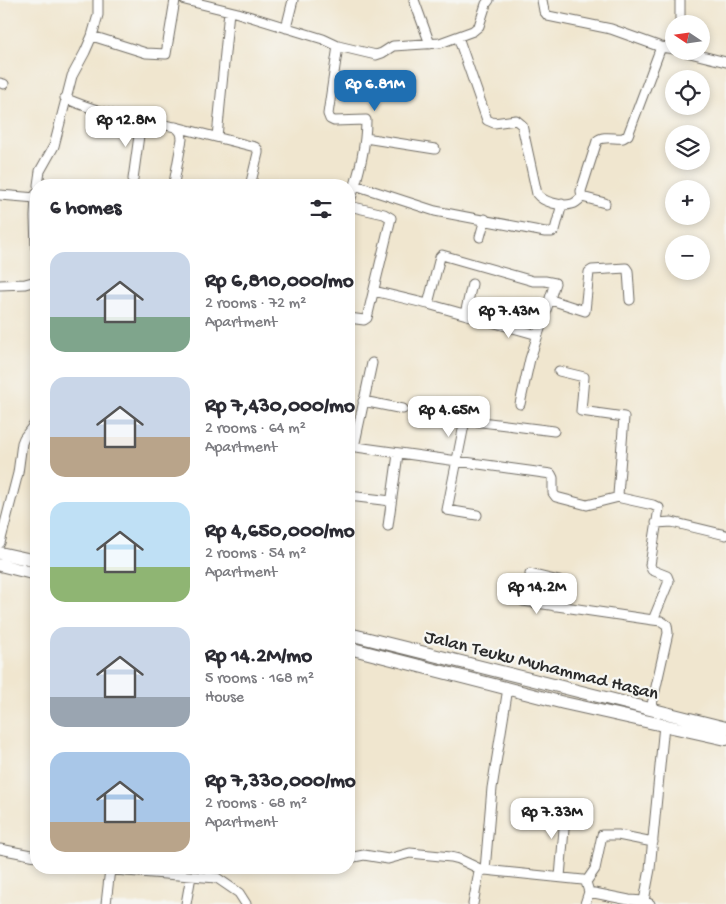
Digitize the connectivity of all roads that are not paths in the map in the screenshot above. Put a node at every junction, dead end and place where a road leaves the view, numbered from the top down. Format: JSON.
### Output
{"nodes":[{"id":1,"x":98,"y":0,"type":"edge"},
{"id":2,"x":175,"y":0,"type":"edge"},
{"id":3,"x":185,"y":0,"type":"edge"},
{"id":4,"x":293,"y":0,"type":"edge"},
{"id":5,"x":414,"y":0,"type":"edge"},
{"id":6,"x":490,"y":0,"type":"edge"},
{"id":7,"x":542,"y":0,"type":"edge"},
{"id":8,"x":680,"y":0,"type":"edge"},
{"id":9,"x":229,"y":11,"type":"junction"},
{"id":10,"x":680,"y":15,"type":"edge"},
{"id":11,"x":286,"y":28,"type":"junction"},
{"id":12,"x":92,"y":36,"type":"junction"},
{"id":13,"x":458,"y":37,"type":"junction"},
{"id":14,"x":430,"y":44,"type":"junction"},
{"id":15,"x":338,"y":46,"type":"junction"},
{"id":16,"x":661,"y":47,"type":"junction"},
{"id":17,"x":665,"y":48,"type":"edge"},
{"id":18,"x":710,"y":58,"type":"edge"},
{"id":19,"x":726,"y":62,"type":"edge"},
{"id":20,"x":65,"y":98,"type":"junction"},
{"id":21,"x":141,"y":121,"type":"junction"},
{"id":22,"x":175,"y":127,"type":"junction"},
{"id":23,"x":217,"y":137,"type":"junction"},
{"id":24,"x":365,"y":138,"type":"junction"},
{"id":25,"x":435,"y":150,"type":"dead end"},
{"id":26,"x":39,"y":179,"type":"edge"},
{"id":27,"x":133,"y":179,"type":"dead end"},
{"id":28,"x":175,"y":179,"type":"edge"},
{"id":29,"x":252,"y":179,"type":"edge"},
{"id":30,"x":355,"y":185,"type":"joint"},
{"id":31,"x":0,"y":194,"type":"edge"},
{"id":32,"x":30,"y":196,"type":"edge"},
{"id":33,"x":582,"y":197,"type":"junction"},
{"id":34,"x":605,"y":203,"type":"dead end"},
{"id":35,"x":562,"y":204,"type":"junction"},
{"id":36,"x":355,"y":207,"type":"edge"},
{"id":37,"x":485,"y":219,"type":"junction"},
{"id":38,"x":480,"y":237,"type":"dead end"},
{"id":39,"x":30,"y":283,"type":"edge"},
{"id":40,"x":472,"y":284,"type":"dead end"},
{"id":41,"x":0,"y":285,"type":"edge"},
{"id":42,"x":374,"y":291,"type":"junction"},
{"id":43,"x":551,"y":300,"type":"junction"},
{"id":44,"x":630,"y":300,"type":"dead end"},
{"id":45,"x":428,"y":304,"type":"junction"},
{"id":46,"x":465,"y":314,"type":"junction"},
{"id":47,"x":355,"y":319,"type":"edge"},
{"id":48,"x":538,"y":335,"type":"junction"},
{"id":49,"x":372,"y":363,"type":"dead end"},
{"id":50,"x":559,"y":371,"type":"dead end"},
{"id":51,"x":363,"y":401,"type":"junction"},
{"id":52,"x":520,"y":404,"type":"dead end"},
{"id":53,"x":402,"y":409,"type":"dead end"},
{"id":54,"x":30,"y":430,"type":"edge"},
{"id":55,"x":554,"y":430,"type":"dead end"},
{"id":56,"x":355,"y":431,"type":"edge"},
{"id":57,"x":355,"y":447,"type":"edge"},
{"id":58,"x":398,"y":454,"type":"junction"},
{"id":59,"x":457,"y":462,"type":"junction"},
{"id":60,"x":355,"y":497,"type":"edge"},
{"id":61,"x":619,"y":497,"type":"junction"},
{"id":62,"x":391,"y":501,"type":"junction"},
{"id":63,"x":477,"y":515,"type":"dead end"},
{"id":64,"x":656,"y":522,"type":"junction"},
{"id":65,"x":388,"y":526,"type":"dead end"},
{"id":66,"x":726,"y":535,"type":"edge"},
{"id":67,"x":0,"y":543,"type":"edge"},
{"id":68,"x":0,"y":553,"type":"edge"},
{"id":69,"x":30,"y":560,"type":"edge"},
{"id":70,"x":0,"y":565,"type":"edge"},
{"id":71,"x":30,"y":572,"type":"edge"},
{"id":72,"x":530,"y":574,"type":"dead end"},
{"id":73,"x":523,"y":601,"type":"dead end"},
{"id":74,"x":554,"y":606,"type":"junction"},
{"id":75,"x":653,"y":620,"type":"junction"},
{"id":76,"x":355,"y":635,"type":"edge"},
{"id":77,"x":355,"y":650,"type":"edge"},
{"id":78,"x":508,"y":688,"type":"junction"},
{"id":79,"x":651,"y":709,"type":"junction"},
{"id":80,"x":664,"y":725,"type":"junction"},
{"id":81,"x":726,"y":728,"type":"edge"},
{"id":82,"x":726,"y":739,"type":"edge"},
{"id":83,"x":566,"y":805,"type":"dead end"},
{"id":84,"x":653,"y":842,"type":"junction"},
{"id":85,"x":0,"y":849,"type":"edge"},
{"id":86,"x":30,"y":855,"type":"edge"},
{"id":87,"x":355,"y":857,"type":"edge"},
{"id":88,"x":484,"y":870,"type":"junction"},
{"id":89,"x":109,"y":874,"type":"edge"},
{"id":90,"x":168,"y":874,"type":"edge"},
{"id":91,"x":202,"y":874,"type":"edge"},
{"id":92,"x":214,"y":874,"type":"edge"},
{"id":93,"x":191,"y":876,"type":"junction"},
{"id":94,"x":560,"y":876,"type":"junction"},
{"id":95,"x":586,"y":882,"type":"junction"},
{"id":96,"x":590,"y":892,"type":"junction"},
{"id":97,"x":647,"y":903,"type":"edge"},
{"id":98,"x":106,"y":904,"type":"edge"},
{"id":99,"x":186,"y":904,"type":"edge"},
{"id":100,"x":246,"y":904,"type":"edge"},
{"id":101,"x":473,"y":904,"type":"edge"},
{"id":102,"x":584,"y":904,"type":"edge"}],
"edges":[{"from":1,"to":12,"type":"street"},
{"from":2,"to":12,"type":"street"},
{"from":3,"to":9,"type":"street"},
{"from":4,"to":11,"type":"street"},
{"from":5,"to":14,"type":"street"},
{"from":6,"to":13,"type":"street"},
{"from":7,"to":16,"type":"street"},
{"from":8,"to":10,"type":"street"},
{"from":9,"to":11,"type":"street"},
{"from":9,"to":23,"type":"street"},
{"from":11,"to":15,"type":"street"},
{"from":12,"to":20,"type":"street"},
{"from":13,"to":14,"type":"street"},
{"from":13,"to":35,"type":"street"},
{"from":14,"to":15,"type":"street"},
{"from":15,"to":24,"type":"street"},
{"from":16,"to":17,"type":"street"},
{"from":16,"to":33,"type":"street"},
{"from":18,"to":19,"type":"street"},
{"from":20,"to":21,"type":"street"},
{"from":20,"to":26,"type":"street"},
{"from":21,"to":22,"type":"street"},
{"from":21,"to":27,"type":"street"},
{"from":22,"to":23,"type":"street"},
{"from":22,"to":28,"type":"street"},
{"from":23,"to":29,"type":"street"},
{"from":24,"to":25,"type":"street"},
{"from":24,"to":30,"type":"street"},
{"from":30,"to":37,"type":"street"},
{"from":31,"to":32,"type":"street"},
{"from":33,"to":34,"type":"street"},
{"from":33,"to":35,"type":"street"},
{"from":35,"to":37,"type":"street"},
{"from":36,"to":42,"type":"street"},
{"from":37,"to":38,"type":"street"},
{"from":39,"to":41,"type":"street"},
{"from":40,"to":46,"type":"street"},
{"from":42,"to":45,"type":"street"},
{"from":42,"to":47,"type":"street"},
{"from":43,"to":44,"type":"street"},
{"from":43,"to":45,"type":"street"},
{"from":43,"to":48,"type":"street"},
{"from":45,"to":46,"type":"street"},
{"from":46,"to":48,"type":"street"},
{"from":48,"to":52,"type":"street"},
{"from":49,"to":51,"type":"street"},
{"from":50,"to":61,"type":"street"},
{"from":51,"to":53,"type":"street"},
{"from":51,"to":56,"type":"street"},
{"from":54,"to":67,"type":"street"},
{"from":55,"to":59,"type":"street"},
{"from":57,"to":58,"type":"street"},
{"from":58,"to":59,"type":"street"},
{"from":58,"to":62,"type":"street"},
{"from":59,"to":61,"type":"street"},
{"from":59,"to":63,"type":"street"},
{"from":60,"to":62,"type":"street"},
{"from":61,"to":64,"type":"street"},
{"from":62,"to":65,"type":"street"},
{"from":64,"to":66,"type":"street"},
{"from":64,"to":75,"type":"street"},
{"from":68,"to":69,"type":"highway"},
{"from":70,"to":71,"type":"highway"},
{"from":72,"to":74,"type":"street"},
{"from":73,"to":74,"type":"street"},
{"from":74,"to":75,"type":"street"},
{"from":75,"to":79,"type":"street"},
{"from":76,"to":79,"type":"highway","name":"Jalan Teuku Muhammad Hasan"},
{"from":77,"to":78,"type":"highway","name":"Jalan Teuku Muhammad Hasan"},
{"from":78,"to":80,"type":"highway","name":"Jalan Teuku Muhammad Hasan"},
{"from":78,"to":88,"type":"street"},
{"from":79,"to":81,"type":"highway","name":"Jalan Teuku Muhammad Hasan"},
{"from":80,"to":82,"type":"highway","name":"Jalan Teuku Muhammad Hasan"},
{"from":80,"to":84,"type":"street"},
{"from":83,"to":94,"type":"street"},
{"from":84,"to":95,"type":"street"},
{"from":84,"to":97,"type":"street"},
{"from":85,"to":86,"type":"street"},
{"from":87,"to":88,"type":"street"},
{"from":88,"to":94,"type":"street"},
{"from":88,"to":101,"type":"street"},
{"from":89,"to":98,"type":"street"},
{"from":90,"to":93,"type":"street"},
{"from":91,"to":93,"type":"street"},
{"from":92,"to":100,"type":"street"},
{"from":93,"to":99,"type":"street"},
{"from":94,"to":95,"type":"street"},
{"from":95,"to":96,"type":"street"},
{"from":96,"to":97,"type":"street"},
{"from":96,"to":102,"type":"street"}]}
